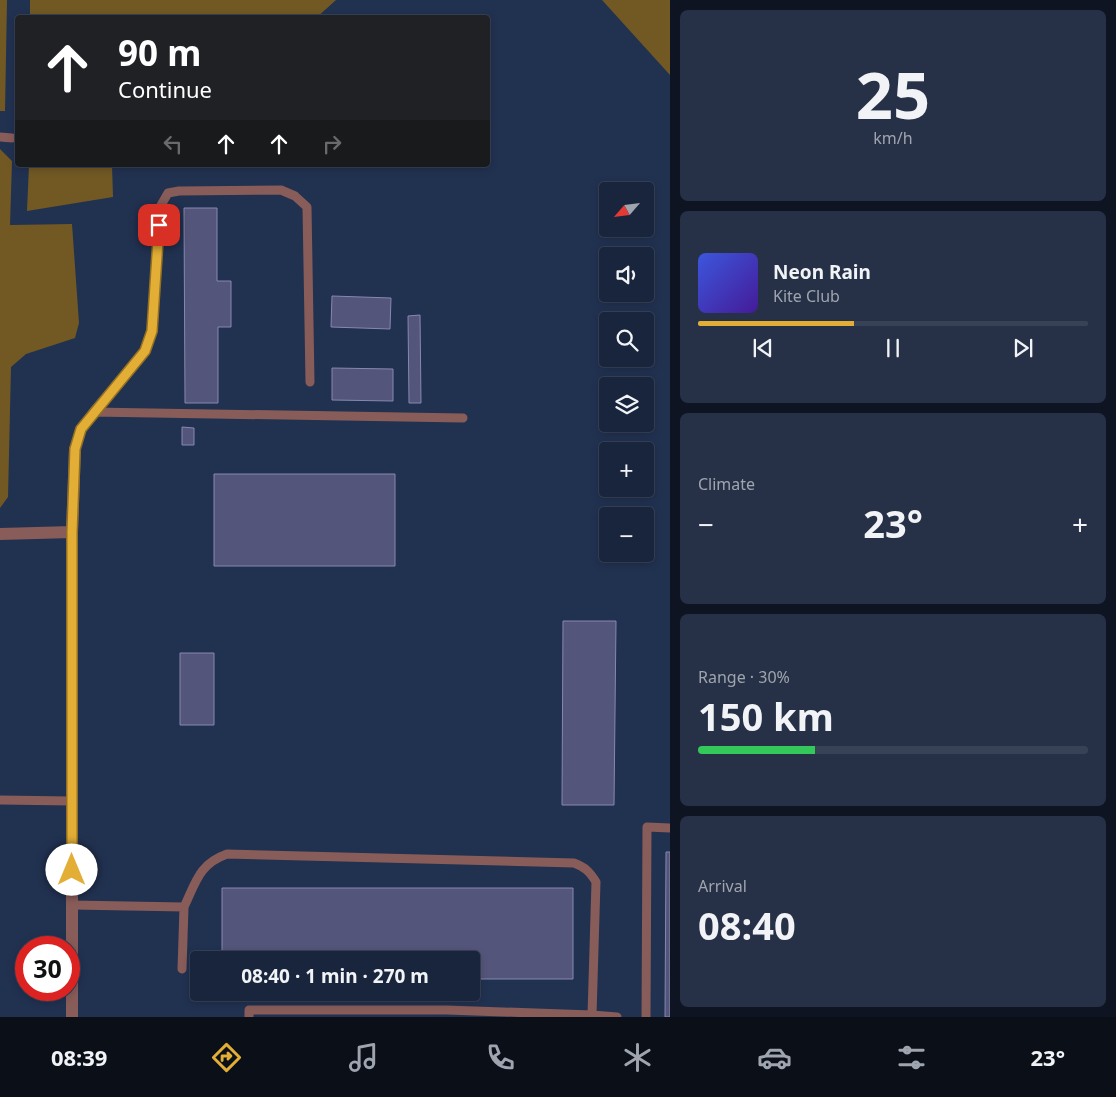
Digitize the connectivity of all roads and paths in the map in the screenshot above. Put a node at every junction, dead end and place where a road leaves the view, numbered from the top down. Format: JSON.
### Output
{"nodes":[{"id":1,"x":0,"y":137,"type":"edge"},
{"id":2,"x":12,"y":138,"type":"dead end"},
{"id":3,"x":310,"y":382,"type":"dead end"},
{"id":4,"x":93,"y":412,"type":"junction"},
{"id":5,"x":464,"y":418,"type":"dead end"},
{"id":6,"x":75,"y":449,"type":"joint"},
{"id":7,"x":72,"y":532,"type":"junction"},
{"id":8,"x":0,"y":534,"type":"edge"},
{"id":9,"x":0,"y":800,"type":"edge"},
{"id":10,"x":72,"y":801,"type":"junction"},
{"id":11,"x":670,"y":828,"type":"edge"},
{"id":12,"x":72,"y":905,"type":"junction"},
{"id":13,"x":184,"y":907,"type":"junction"},
{"id":14,"x":182,"y":969,"type":"dead end"},
{"id":15,"x":447,"y":1014,"type":"edge"},
{"id":16,"x":592,"y":1015,"type":"junction"},
{"id":17,"x":72,"y":1017,"type":"edge"},
{"id":18,"x":249,"y":1017,"type":"edge"},
{"id":19,"x":617,"y":1017,"type":"edge"},
{"id":20,"x":646,"y":1017,"type":"edge"}],
"edges":[{"from":1,"to":2,"type":"lane"},
{"from":3,"to":4,"type":"lane"},
{"from":4,"to":5,"type":"lane"},
{"from":4,"to":6,"type":"lane"},
{"from":6,"to":7,"type":"street"},
{"from":7,"to":8,"type":"street"},
{"from":7,"to":10,"type":"street"},
{"from":9,"to":10,"type":"lane"},
{"from":10,"to":12,"type":"street"},
{"from":11,"to":20,"type":"lane"},
{"from":12,"to":13,"type":"lane"},
{"from":12,"to":17,"type":"street"},
{"from":13,"to":14,"type":"lane"},
{"from":13,"to":16,"type":"lane"},
{"from":15,"to":16,"type":"lane"},
{"from":15,"to":18,"type":"lane"},
{"from":16,"to":19,"type":"lane"}]}
